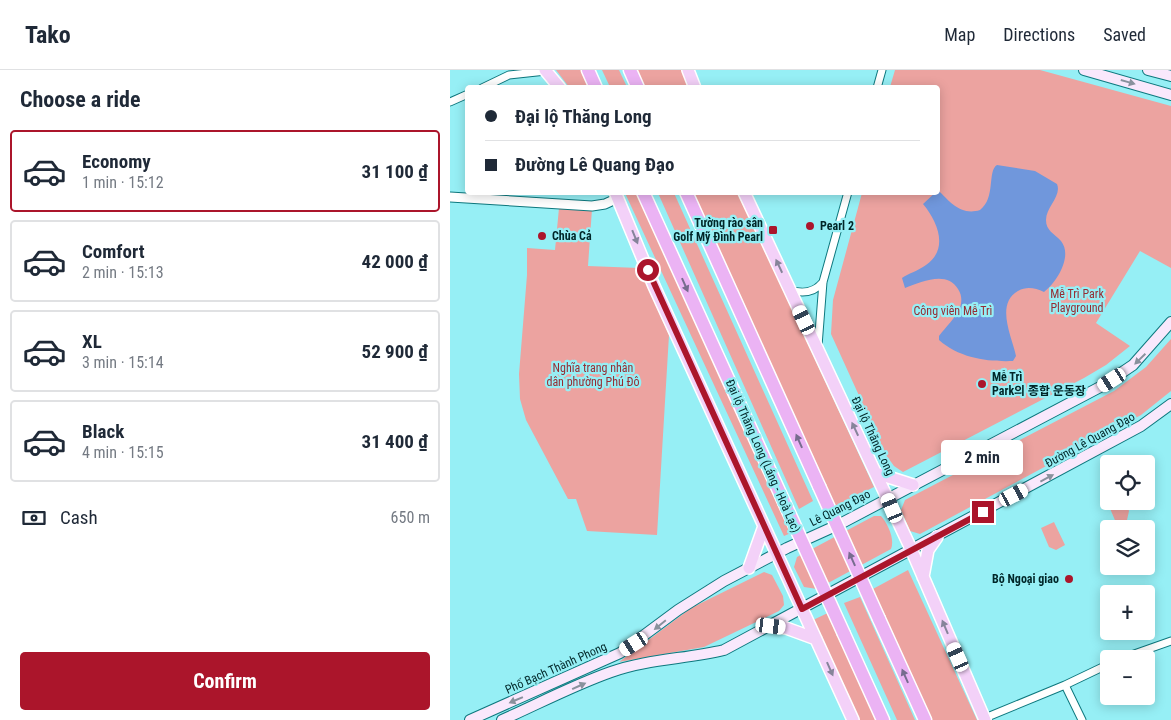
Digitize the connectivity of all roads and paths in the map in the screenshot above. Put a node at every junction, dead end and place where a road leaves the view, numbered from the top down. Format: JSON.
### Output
{"nodes":[{"id":1,"x":546,"y":70,"type":"edge"},
{"id":2,"x":588,"y":70,"type":"edge"},
{"id":3,"x":630,"y":70,"type":"edge"},
{"id":4,"x":688,"y":70,"type":"edge"},
{"id":5,"x":882,"y":70,"type":"edge"},
{"id":6,"x":1084,"y":70,"type":"edge"},
{"id":7,"x":1148,"y":70,"type":"edge"},
{"id":8,"x":510,"y":72,"type":"edge"},
{"id":9,"x":1171,"y":76,"type":"edge"},
{"id":10,"x":487,"y":85,"type":"edge"},
{"id":11,"x":558,"y":85,"type":"edge"},
{"id":12,"x":595,"y":85,"type":"edge"},
{"id":13,"x":637,"y":85,"type":"edge"},
{"id":14,"x":694,"y":85,"type":"edge"},
{"id":15,"x":878,"y":85,"type":"edge"},
{"id":16,"x":465,"y":95,"type":"edge"},
{"id":17,"x":1171,"y":95,"type":"edge"},
{"id":18,"x":450,"y":102,"type":"edge"},
{"id":19,"x":616,"y":195,"type":"edge"},
{"id":20,"x":644,"y":195,"type":"edge"},
{"id":21,"x":687,"y":195,"type":"edge"},
{"id":22,"x":745,"y":195,"type":"edge"},
{"id":23,"x":847,"y":195,"type":"edge"},
{"id":24,"x":450,"y":197,"type":"edge"},
{"id":25,"x":824,"y":282,"type":"junction"},
{"id":26,"x":790,"y":290,"type":"junction"},
{"id":27,"x":1171,"y":322,"type":"edge"},
{"id":28,"x":818,"y":351,"type":"junction"},
{"id":29,"x":1171,"y":404,"type":"edge"},
{"id":30,"x":876,"y":473,"type":"junction"},
{"id":31,"x":913,"y":485,"type":"junction"},
{"id":32,"x":888,"y":498,"type":"junction"},
{"id":33,"x":764,"y":526,"type":"junction"},
{"id":34,"x":937,"y":537,"type":"junction"},
{"id":35,"x":912,"y":551,"type":"junction"},
{"id":36,"x":776,"y":554,"type":"junction"},
{"id":37,"x":750,"y":568,"type":"junction"},
{"id":38,"x":923,"y":576,"type":"junction"},
{"id":39,"x":802,"y":609,"type":"junction"},
{"id":40,"x":771,"y":626,"type":"junction"},
{"id":41,"x":816,"y":640,"type":"junction"},
{"id":42,"x":1171,"y":641,"type":"edge"},
{"id":43,"x":1146,"y":650,"type":"edge"},
{"id":44,"x":1100,"y":668,"type":"edge"},
{"id":45,"x":1065,"y":686,"type":"junction"},
{"id":46,"x":985,"y":719,"type":"edge"},
{"id":47,"x":470,"y":720,"type":"edge"},
{"id":48,"x":502,"y":720,"type":"edge"},
{"id":49,"x":853,"y":720,"type":"edge"},
{"id":50,"x":883,"y":720,"type":"edge"},
{"id":51,"x":925,"y":720,"type":"edge"},
{"id":52,"x":1082,"y":720,"type":"edge"}],
"edges":[{"from":1,"to":8,"type":"street"},
{"from":1,"to":11,"type":"main road"},
{"from":2,"to":12,"type":"highway"},
{"from":3,"to":13,"type":"highway"},
{"from":4,"to":14,"type":"main road"},
{"from":5,"to":15,"type":"street"},
{"from":6,"to":17,"type":"main road","one_way":true},
{"from":7,"to":9,"type":"main road"},
{"from":8,"to":10,"type":"street"},
{"from":16,"to":18,"type":"street"},
{"from":19,"to":24,"type":"street"},
{"from":19,"to":33,"type":"main road","one_way":true},
{"from":20,"to":50,"type":"highway","name":"Đại lộ Thăng Long (Láng - Hoà Lạc)","one_way":true,"bridge":true},
{"from":51,"to":21,"type":"highway","one_way":true,"bridge":true},
{"from":26,"to":22,"type":"main road","name":"Đại lộ Thăng Long","one_way":true},
{"from":23,"to":25,"type":"street"},
{"from":25,"to":26,"type":"street"},
{"from":25,"to":28,"type":"street"},
{"from":26,"to":28,"type":"main road","name":"Đại lộ Thăng Long"},
{"from":27,"to":31,"type":"main road","one_way":true},
{"from":30,"to":28,"type":"main road","name":"Đại lộ Thăng Long","one_way":true},
{"from":34,"to":29,"type":"main road","name":"Đường Lê Quang Đạo","one_way":true},
{"from":30,"to":31,"type":"main road"},
{"from":30,"to":32,"type":"main road","name":"Đại lộ Thăng Long"},
{"from":31,"to":32,"type":"main road"},
{"from":32,"to":35,"type":"main road","name":"Đại lộ Thăng Long"},
{"from":32,"to":36,"type":"main road","name":"Lê Quang Đạo"},
{"from":33,"to":36,"type":"main road"},
{"from":33,"to":37,"type":"main road"},
{"from":34,"to":35,"type":"main road","name":"Đường Lê Quang Đạo"},
{"from":34,"to":38,"type":"main road"},
{"from":35,"to":38,"type":"main road","name":"Đại lộ Thăng Long"},
{"from":35,"to":39,"type":"main road"},
{"from":36,"to":37,"type":"main road","name":"Phố Bạch Thành Phong"},
{"from":36,"to":39,"type":"main road"},
{"from":37,"to":47,"type":"main road","name":"Phố Bạch Thành Phong","one_way":true},
{"from":46,"to":38,"type":"main road","name":"Đại lộ Thăng Long","one_way":true},
{"from":39,"to":40,"type":"main road","name":"Phố Bạch Thành Phong"},
{"from":39,"to":41,"type":"main road"},
{"from":40,"to":41,"type":"main road"},
{"from":48,"to":40,"type":"main road","name":"Phố Bạch Thành Phong","one_way":true},
{"from":41,"to":49,"type":"main road","one_way":true},
{"from":42,"to":43,"type":"street"},
{"from":44,"to":45,"type":"street"},
{"from":45,"to":46,"type":"street"},
{"from":45,"to":52,"type":"street"}]}
